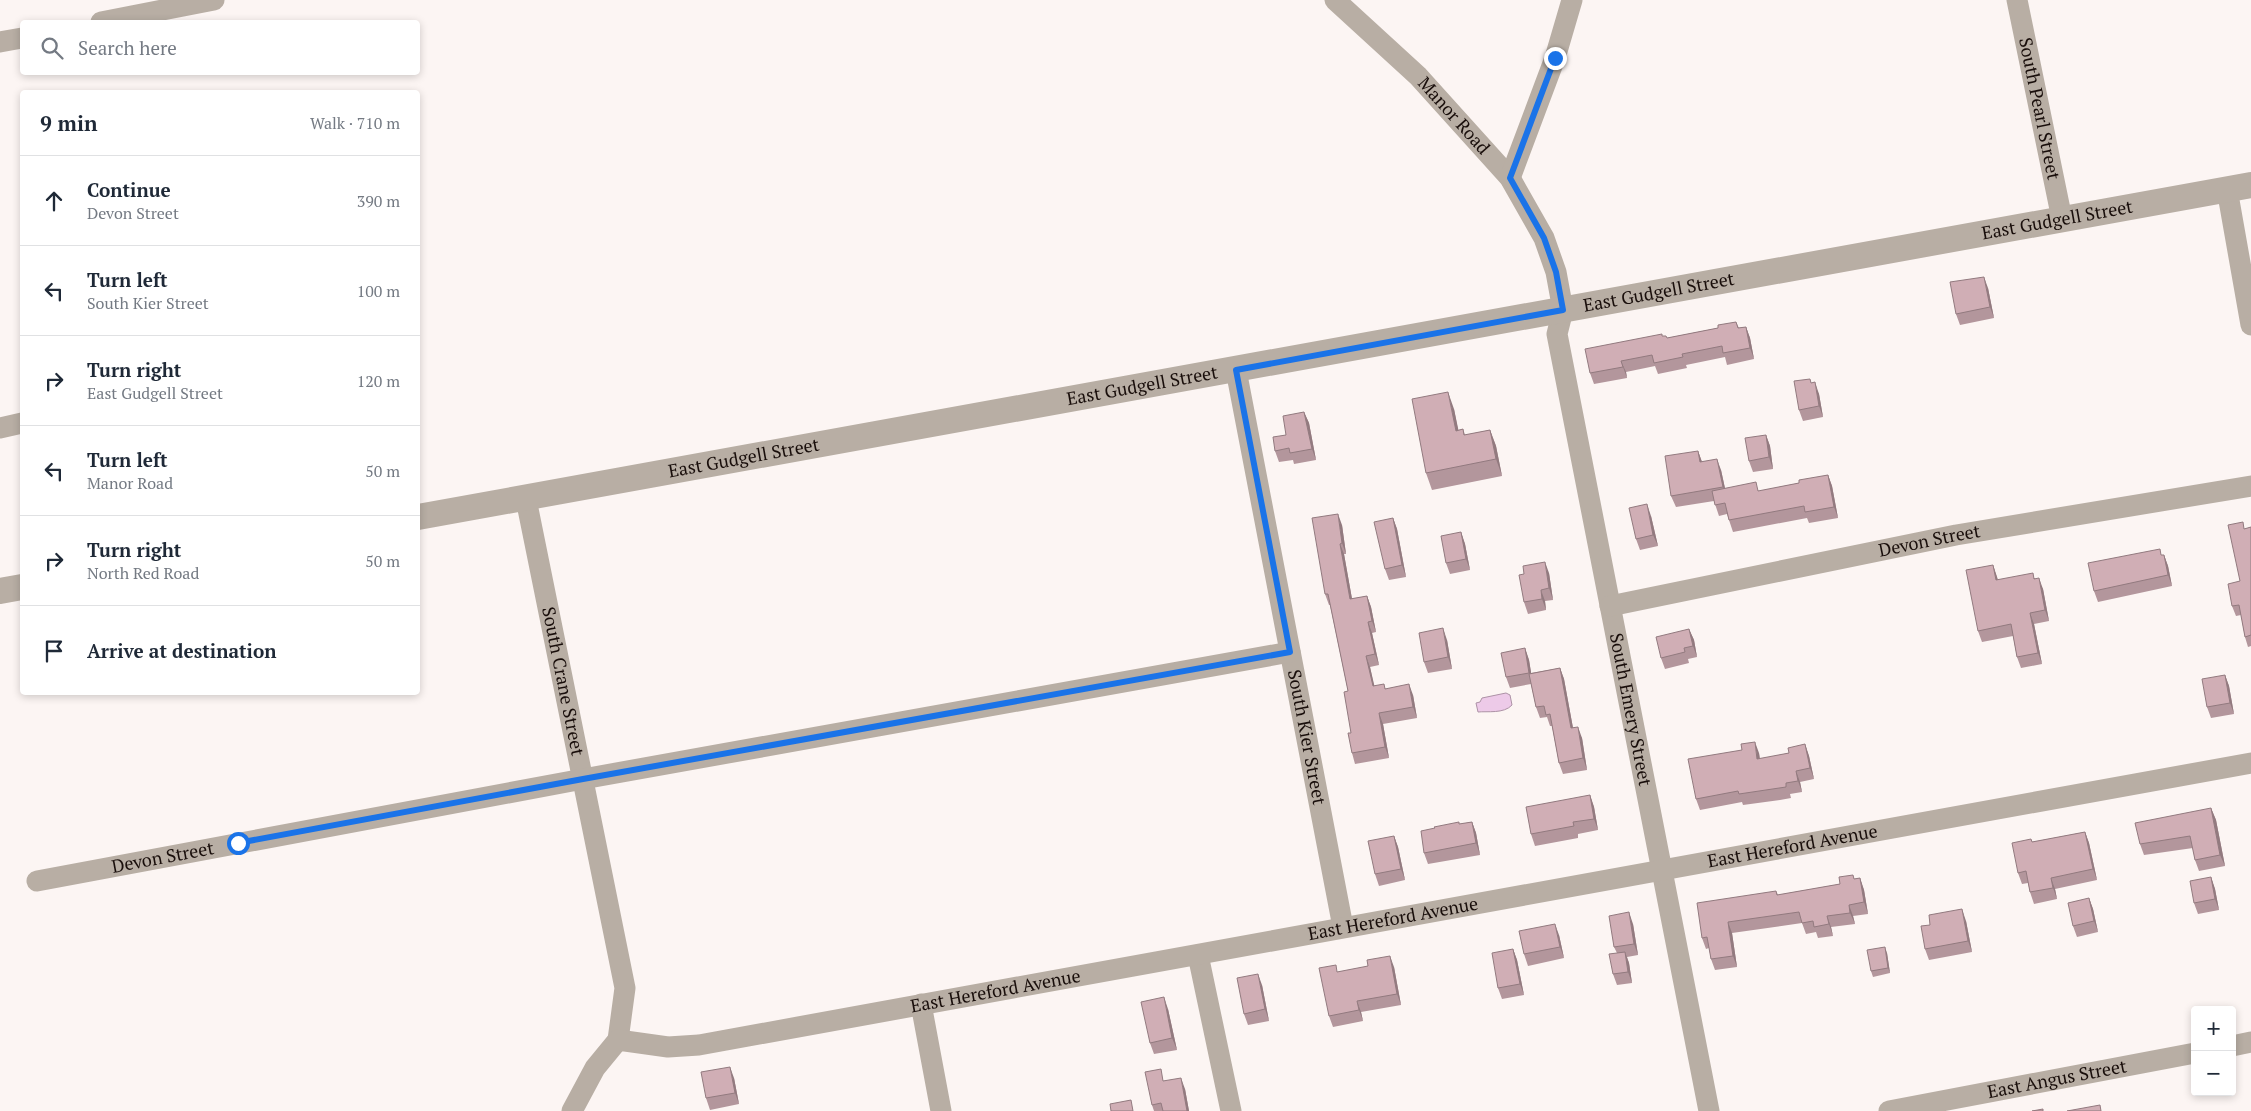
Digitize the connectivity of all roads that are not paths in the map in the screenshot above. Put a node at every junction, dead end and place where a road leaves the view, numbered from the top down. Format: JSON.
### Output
{"nodes":[{"id":1,"x":214,"y":0,"type":"edge"},
{"id":2,"x":1335,"y":0,"type":"edge"},
{"id":3,"x":1572,"y":0,"type":"edge"},
{"id":4,"x":2017,"y":0,"type":"edge"},
{"id":5,"x":111,"y":20,"type":"edge"},
{"id":6,"x":20,"y":38,"type":"edge"},
{"id":7,"x":0,"y":42,"type":"edge"},
{"id":8,"x":1510,"y":178,"type":"junction"},
{"id":9,"x":2239,"y":187,"type":"edge"},
{"id":10,"x":2062,"y":219,"type":"junction"},
{"id":11,"x":1563,"y":310,"type":"junction"},
{"id":12,"x":2251,"y":325,"type":"edge"},
{"id":13,"x":1236,"y":370,"type":"junction"},
{"id":14,"x":20,"y":423,"type":"edge"},
{"id":15,"x":0,"y":428,"type":"edge"},
{"id":16,"x":2251,"y":486,"type":"edge"},
{"id":17,"x":526,"y":498,"type":"junction"},
{"id":18,"x":420,"y":518,"type":"edge"},
{"id":19,"x":20,"y":587,"type":"edge"},
{"id":20,"x":0,"y":591,"type":"edge"},
{"id":21,"x":1610,"y":606,"type":"junction"},
{"id":22,"x":1290,"y":652,"type":"junction"},
{"id":23,"x":2251,"y":763,"type":"edge"},
{"id":24,"x":583,"y":779,"type":"junction"},
{"id":25,"x":1663,"y":871,"type":"junction"},
{"id":26,"x":37,"y":881,"type":"dead end"},
{"id":27,"x":1343,"y":927,"type":"junction"},
{"id":28,"x":1198,"y":955,"type":"junction"},
{"id":29,"x":921,"y":1004,"type":"junction"},
{"id":30,"x":618,"y":1040,"type":"junction"},
{"id":31,"x":2251,"y":1042,"type":"edge"},
{"id":32,"x":2236,"y":1045,"type":"edge"},
{"id":33,"x":2191,"y":1054,"type":"edge"},
{"id":34,"x":572,"y":1111,"type":"edge"},
{"id":35,"x":941,"y":1111,"type":"edge"},
{"id":36,"x":1231,"y":1111,"type":"edge"},
{"id":37,"x":1709,"y":1111,"type":"edge"},
{"id":38,"x":1889,"y":1111,"type":"edge"}],
"edges":[{"from":1,"to":5,"type":"street"},
{"from":2,"to":8,"type":"street","name":"Manor Road"},
{"from":3,"to":8,"type":"street"},
{"from":4,"to":10,"type":"street","name":"South Pearl Street"},
{"from":6,"to":7,"type":"street"},
{"from":8,"to":11,"type":"street","name":"Manor Road"},
{"from":9,"to":10,"type":"street","name":"East Gudgell Street"},
{"from":9,"to":12,"type":"street"},
{"from":10,"to":11,"type":"street","name":"East Gudgell Street"},
{"from":11,"to":13,"type":"street","name":"East Gudgell Street"},
{"from":11,"to":21,"type":"street","name":"South Emery Street"},
{"from":13,"to":17,"type":"street","name":"East Gudgell Street"},
{"from":13,"to":22,"type":"street","name":"South Kier Street"},
{"from":14,"to":15,"type":"street"},
{"from":16,"to":21,"type":"street","name":"Devon Street"},
{"from":17,"to":18,"type":"street","name":"East Gudgell Street"},
{"from":17,"to":24,"type":"street","name":"South Crane Street"},
{"from":19,"to":20,"type":"street"},
{"from":21,"to":25,"type":"street","name":"South Emery Street"},
{"from":22,"to":24,"type":"street","name":"Devon Street"},
{"from":22,"to":27,"type":"street","name":"South Kier Street"},
{"from":23,"to":25,"type":"street","name":"East Hereford Avenue"},
{"from":24,"to":26,"type":"street","name":"Devon Street"},
{"from":24,"to":30,"type":"street","name":"South Crane Street"},
{"from":25,"to":27,"type":"street","name":"East Hereford Avenue"},
{"from":25,"to":37,"type":"street","name":"South Emery Street"},
{"from":27,"to":28,"type":"street","name":"East Hereford Avenue"},
{"from":28,"to":29,"type":"street","name":"East Hereford Avenue"},
{"from":28,"to":36,"type":"street"},
{"from":29,"to":30,"type":"street","name":"East Hereford Avenue"},
{"from":29,"to":35,"type":"street"},
{"from":30,"to":34,"type":"street"},
{"from":31,"to":32,"type":"street"},
{"from":33,"to":38,"type":"street","name":"East Angus Street"}]}
